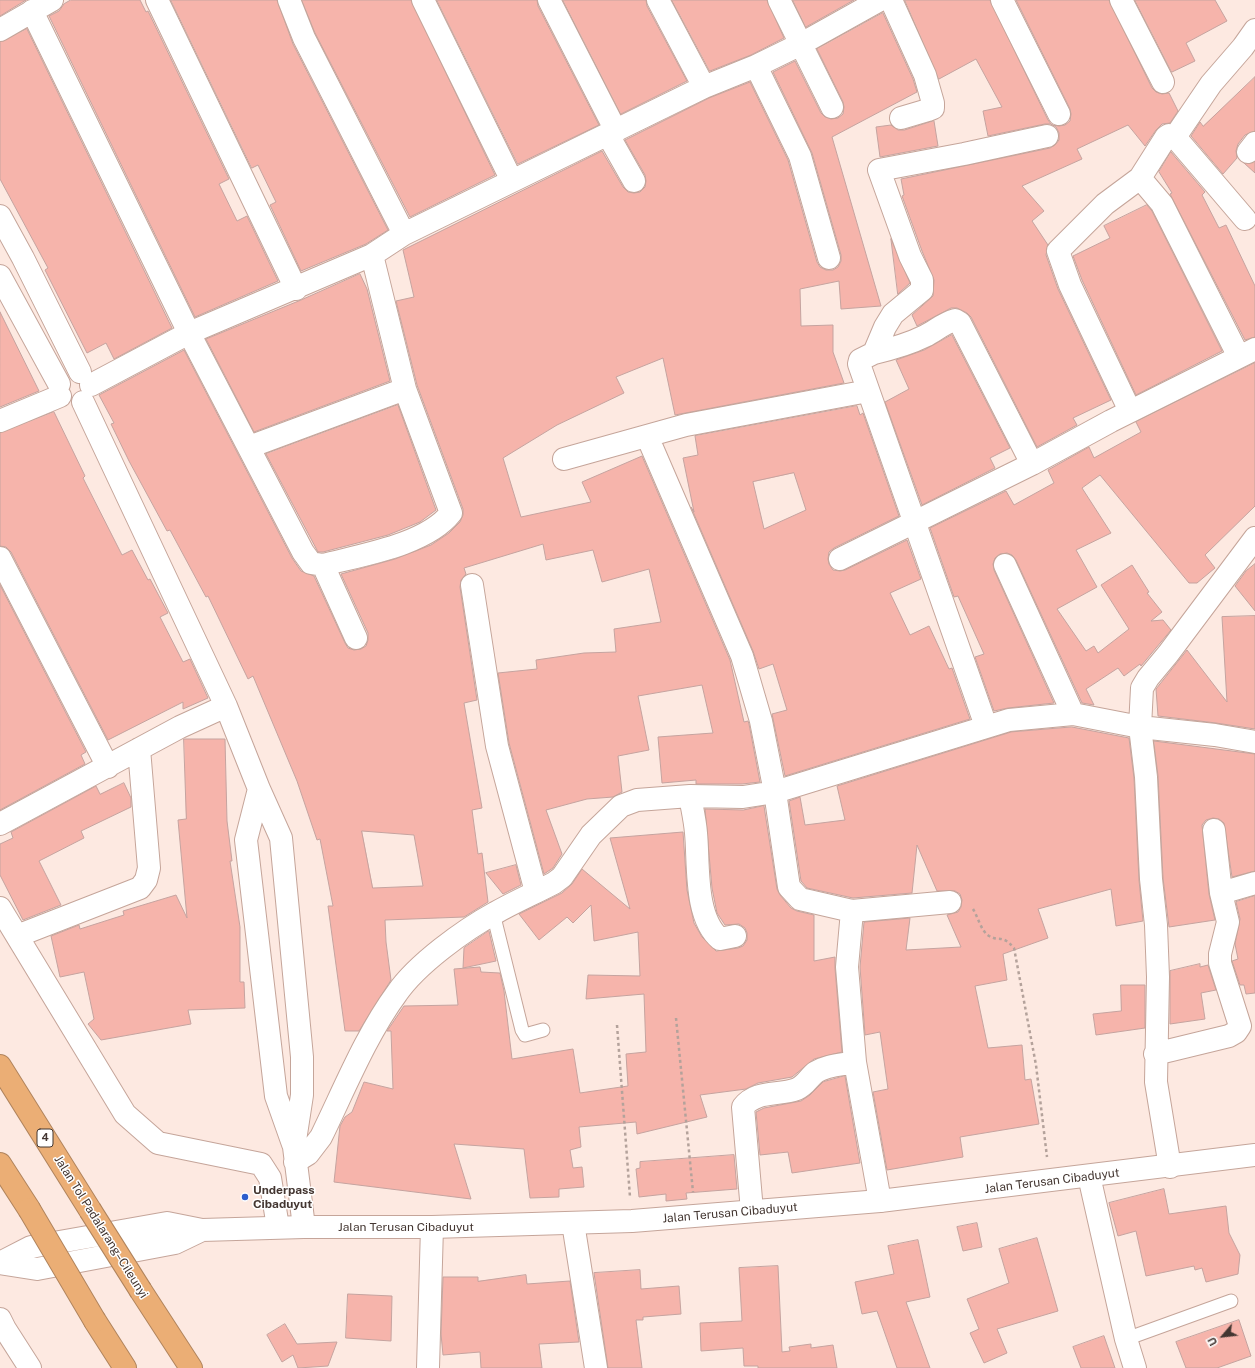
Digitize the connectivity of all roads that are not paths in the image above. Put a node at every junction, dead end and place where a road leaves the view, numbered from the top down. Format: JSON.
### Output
{"nodes":[{"id":1,"x":52,"y":0,"type":"edge"},
{"id":2,"x":157,"y":0,"type":"edge"},
{"id":3,"x":289,"y":0,"type":"edge"},
{"id":4,"x":423,"y":0,"type":"edge"},
{"id":5,"x":549,"y":0,"type":"edge"},
{"id":6,"x":658,"y":0,"type":"edge"},
{"id":7,"x":779,"y":0,"type":"edge"},
{"id":8,"x":880,"y":0,"type":"edge"},
{"id":9,"x":891,"y":0,"type":"edge"},
{"id":10,"x":1002,"y":0,"type":"edge"},
{"id":11,"x":1121,"y":0,"type":"edge"},
{"id":12,"x":32,"y":11,"type":"junction"},
{"id":13,"x":0,"y":30,"type":"edge"},
{"id":14,"x":1255,"y":30,"type":"edge"},
{"id":15,"x":801,"y":44,"type":"junction"},
{"id":16,"x":1249,"y":55,"type":"edge"},
{"id":17,"x":756,"y":66,"type":"junction"},
{"id":18,"x":1163,"y":82,"type":"dead end"},
{"id":19,"x":704,"y":87,"type":"junction"},
{"id":20,"x":832,"y":107,"type":"dead end"},
{"id":21,"x":1059,"y":114,"type":"dead end"},
{"id":22,"x":901,"y":118,"type":"dead end"},
{"id":23,"x":612,"y":133,"type":"junction"},
{"id":24,"x":1047,"y":136,"type":"dead end"},
{"id":25,"x":1175,"y":137,"type":"junction"},
{"id":26,"x":1140,"y":178,"type":"junction"},
{"id":27,"x":512,"y":181,"type":"junction"},
{"id":28,"x":634,"y":181,"type":"dead end"},
{"id":29,"x":0,"y":216,"type":"edge"},
{"id":30,"x":1245,"y":219,"type":"dead end"},
{"id":31,"x":404,"y":234,"type":"junction"},
{"id":32,"x":372,"y":256,"type":"junction"},
{"id":33,"x":23,"y":258,"type":"junction"},
{"id":34,"x":829,"y":258,"type":"dead end"},
{"id":35,"x":0,"y":268,"type":"edge"},
{"id":36,"x":0,"y":276,"type":"edge"},
{"id":37,"x":296,"y":289,"type":"junction"},
{"id":38,"x":189,"y":333,"type":"junction"},
{"id":39,"x":874,"y":353,"type":"junction"},
{"id":40,"x":1247,"y":353,"type":"edge"},
{"id":41,"x":85,"y":387,"type":"junction"},
{"id":42,"x":406,"y":389,"type":"junction"},
{"id":43,"x":59,"y":390,"type":"junction"},
{"id":44,"x":868,"y":391,"type":"junction"},
{"id":45,"x":1130,"y":411,"type":"junction"},
{"id":46,"x":0,"y":421,"type":"edge"},
{"id":47,"x":647,"y":436,"type":"junction"},
{"id":48,"x":249,"y":447,"type":"junction"},
{"id":49,"x":564,"y":460,"type":"dead end"},
{"id":50,"x":1032,"y":464,"type":"junction"},
{"id":51,"x":915,"y":523,"type":"junction"},
{"id":52,"x":1255,"y":538,"type":"edge"},
{"id":53,"x":0,"y":558,"type":"edge"},
{"id":54,"x":840,"y":559,"type":"dead end"},
{"id":55,"x":323,"y":565,"type":"junction"},
{"id":56,"x":1005,"y":565,"type":"dead end"},
{"id":57,"x":472,"y":585,"type":"dead end"},
{"id":58,"x":356,"y":638,"type":"dead end"},
{"id":59,"x":226,"y":706,"type":"junction"},
{"id":60,"x":1073,"y":714,"type":"junction"},
{"id":61,"x":986,"y":726,"type":"junction"},
{"id":62,"x":1140,"y":727,"type":"junction"},
{"id":63,"x":1255,"y":742,"type":"edge"},
{"id":64,"x":139,"y":749,"type":"junction"},
{"id":65,"x":108,"y":767,"type":"junction"},
{"id":66,"x":259,"y":789,"type":"junction"},
{"id":67,"x":775,"y":792,"type":"junction"},
{"id":68,"x":690,"y":796,"type":"junction"},
{"id":69,"x":0,"y":824,"type":"edge"},
{"id":70,"x":1214,"y":830,"type":"dead end"},
{"id":71,"x":1255,"y":883,"type":"edge"},
{"id":72,"x":536,"y":892,"type":"junction"},
{"id":73,"x":1221,"y":894,"type":"junction"},
{"id":74,"x":950,"y":902,"type":"road end"},
{"id":75,"x":0,"y":908,"type":"edge"},
{"id":76,"x":852,"y":911,"type":"junction"},
{"id":77,"x":493,"y":913,"type":"junction"},
{"id":78,"x":17,"y":936,"type":"junction"},
{"id":79,"x":735,"y":936,"type":"dead end"},
{"id":80,"x":543,"y":1030,"type":"dead end"},
{"id":81,"x":1155,"y":1054,"type":"junction"},
{"id":82,"x":855,"y":1062,"type":"junction"},
{"id":83,"x":0,"y":1066,"type":"edge"},
{"id":84,"x":295,"y":1154,"type":"junction"},
{"id":85,"x":1255,"y":1155,"type":"edge"},
{"id":86,"x":0,"y":1164,"type":"edge"},
{"id":87,"x":1170,"y":1167,"type":"junction"},
{"id":88,"x":1088,"y":1176,"type":"junction"},
{"id":89,"x":880,"y":1201,"type":"junction"},
{"id":90,"x":752,"y":1211,"type":"junction"},
{"id":91,"x":573,"y":1224,"type":"junction"},
{"id":92,"x":304,"y":1226,"type":"junction"},
{"id":93,"x":278,"y":1227,"type":"junction"},
{"id":94,"x":432,"y":1227,"type":"junction"},
{"id":95,"x":0,"y":1263,"type":"edge"},
{"id":96,"x":1231,"y":1301,"type":"dead end"},
{"id":97,"x":0,"y":1319,"type":"edge"},
{"id":98,"x":1126,"y":1339,"type":"junction"},
{"id":99,"x":30,"y":1368,"type":"edge"},
{"id":100,"x":125,"y":1368,"type":"edge"},
{"id":101,"x":191,"y":1368,"type":"edge"},
{"id":102,"x":428,"y":1368,"type":"edge"},
{"id":103,"x":596,"y":1368,"type":"edge"},
{"id":104,"x":1135,"y":1368,"type":"edge"}],
"edges":[{"from":1,"to":12,"type":"street"},
{"from":2,"to":37,"type":"street"},
{"from":3,"to":31,"type":"street"},
{"from":4,"to":27,"type":"street"},
{"from":5,"to":23,"type":"street"},
{"from":6,"to":19,"type":"street"},
{"from":7,"to":15,"type":"street"},
{"from":8,"to":15,"type":"street"},
{"from":9,"to":22,"type":"street"},
{"from":10,"to":21,"type":"street"},
{"from":11,"to":18,"type":"street"},
{"from":12,"to":13,"type":"street"},
{"from":12,"to":38,"type":"street"},
{"from":14,"to":16,"type":"street"},
{"from":15,"to":17,"type":"street"},
{"from":15,"to":20,"type":"street"},
{"from":16,"to":25,"type":"street"},
{"from":17,"to":19,"type":"street"},
{"from":17,"to":34,"type":"street"},
{"from":19,"to":23,"type":"street"},
{"from":23,"to":27,"type":"street"},
{"from":23,"to":28,"type":"street"},
{"from":24,"to":39,"type":"street"},
{"from":25,"to":26,"type":"street"},
{"from":25,"to":30,"type":"street"},
{"from":26,"to":40,"type":"street"},
{"from":26,"to":45,"type":"street"},
{"from":27,"to":31,"type":"street"},
{"from":29,"to":33,"type":"street"},
{"from":31,"to":32,"type":"street"},
{"from":32,"to":37,"type":"street"},
{"from":32,"to":42,"type":"street"},
{"from":33,"to":35,"type":"street"},
{"from":33,"to":41,"type":"street"},
{"from":36,"to":43,"type":"street"},
{"from":37,"to":38,"type":"street"},
{"from":38,"to":41,"type":"street"},
{"from":38,"to":48,"type":"street"},
{"from":39,"to":44,"type":"street"},
{"from":39,"to":50,"type":"street"},
{"from":40,"to":45,"type":"street"},
{"from":41,"to":43,"type":"street"},
{"from":41,"to":43,"type":"street"},
{"from":41,"to":59,"type":"street"},
{"from":42,"to":48,"type":"street"},
{"from":42,"to":55,"type":"street"},
{"from":43,"to":46,"type":"street"},
{"from":44,"to":47,"type":"street"},
{"from":44,"to":51,"type":"street"},
{"from":45,"to":50,"type":"street"},
{"from":47,"to":49,"type":"street"},
{"from":47,"to":67,"type":"street"},
{"from":48,"to":55,"type":"street"},
{"from":50,"to":51,"type":"street"},
{"from":51,"to":54,"type":"street"},
{"from":51,"to":61,"type":"street"},
{"from":52,"to":62,"type":"street"},
{"from":53,"to":65,"type":"street"},
{"from":55,"to":58,"type":"street"},
{"from":56,"to":60,"type":"street"},
{"from":57,"to":72,"type":"street"},
{"from":59,"to":64,"type":"street"},
{"from":59,"to":66,"type":"street"},
{"from":60,"to":61,"type":"street"},
{"from":60,"to":62,"type":"street"},
{"from":61,"to":67,"type":"street"},
{"from":62,"to":63,"type":"street"},
{"from":62,"to":81,"type":"street"},
{"from":64,"to":65,"type":"street"},
{"from":64,"to":78,"type":"street"},
{"from":65,"to":69,"type":"street"},
{"from":66,"to":84,"type":"street"},
{"from":66,"to":84,"type":"street"},
{"from":67,"to":68,"type":"street"},
{"from":67,"to":76,"type":"street"},
{"from":68,"to":72,"type":"street"},
{"from":68,"to":79,"type":"street"},
{"from":70,"to":73,"type":"street"},
{"from":71,"to":73,"type":"street"},
{"from":72,"to":77,"type":"street"},
{"from":73,"to":81,"type":"street"},
{"from":74,"to":76,"type":"street"},
{"from":75,"to":78,"type":"street"},
{"from":76,"to":82,"type":"street"},
{"from":77,"to":80,"type":"lane"},
{"from":77,"to":84,"type":"street"},
{"from":78,"to":93,"type":"street"},
{"from":81,"to":87,"type":"street"},
{"from":82,"to":89,"type":"street"},
{"from":82,"to":90,"type":"street"},
{"from":83,"to":101,"type":"highway","name":"Jalan Tol Padalarang–Cileunyi","number":"4","bridge":true},
{"from":84,"to":92,"type":"street"},
{"from":85,"to":87,"type":"street","name":"Jalan Terusan Cibaduyut"},
{"from":86,"to":100,"type":"highway","bridge":true},
{"from":87,"to":88,"type":"street","name":"Jalan Terusan Cibaduyut"},
{"from":88,"to":89,"type":"street","name":"Jalan Terusan Cibaduyut"},
{"from":88,"to":98,"type":"street"},
{"from":89,"to":90,"type":"street","name":"Jalan Terusan Cibaduyut"},
{"from":90,"to":91,"type":"street","name":"Jalan Terusan Cibaduyut"},
{"from":91,"to":94,"type":"street","name":"Jalan Terusan Cibaduyut"},
{"from":91,"to":103,"type":"street"},
{"from":92,"to":93,"type":"street","name":"Jalan Terusan Cibaduyut"},
{"from":92,"to":94,"type":"street","name":"Jalan Terusan Cibaduyut"},
{"from":93,"to":95,"type":"street","name":"Jalan Terusan Cibaduyut"},
{"from":94,"to":102,"type":"street"},
{"from":96,"to":98,"type":"lane"},
{"from":97,"to":99,"type":"street"},
{"from":98,"to":104,"type":"street"}]}
